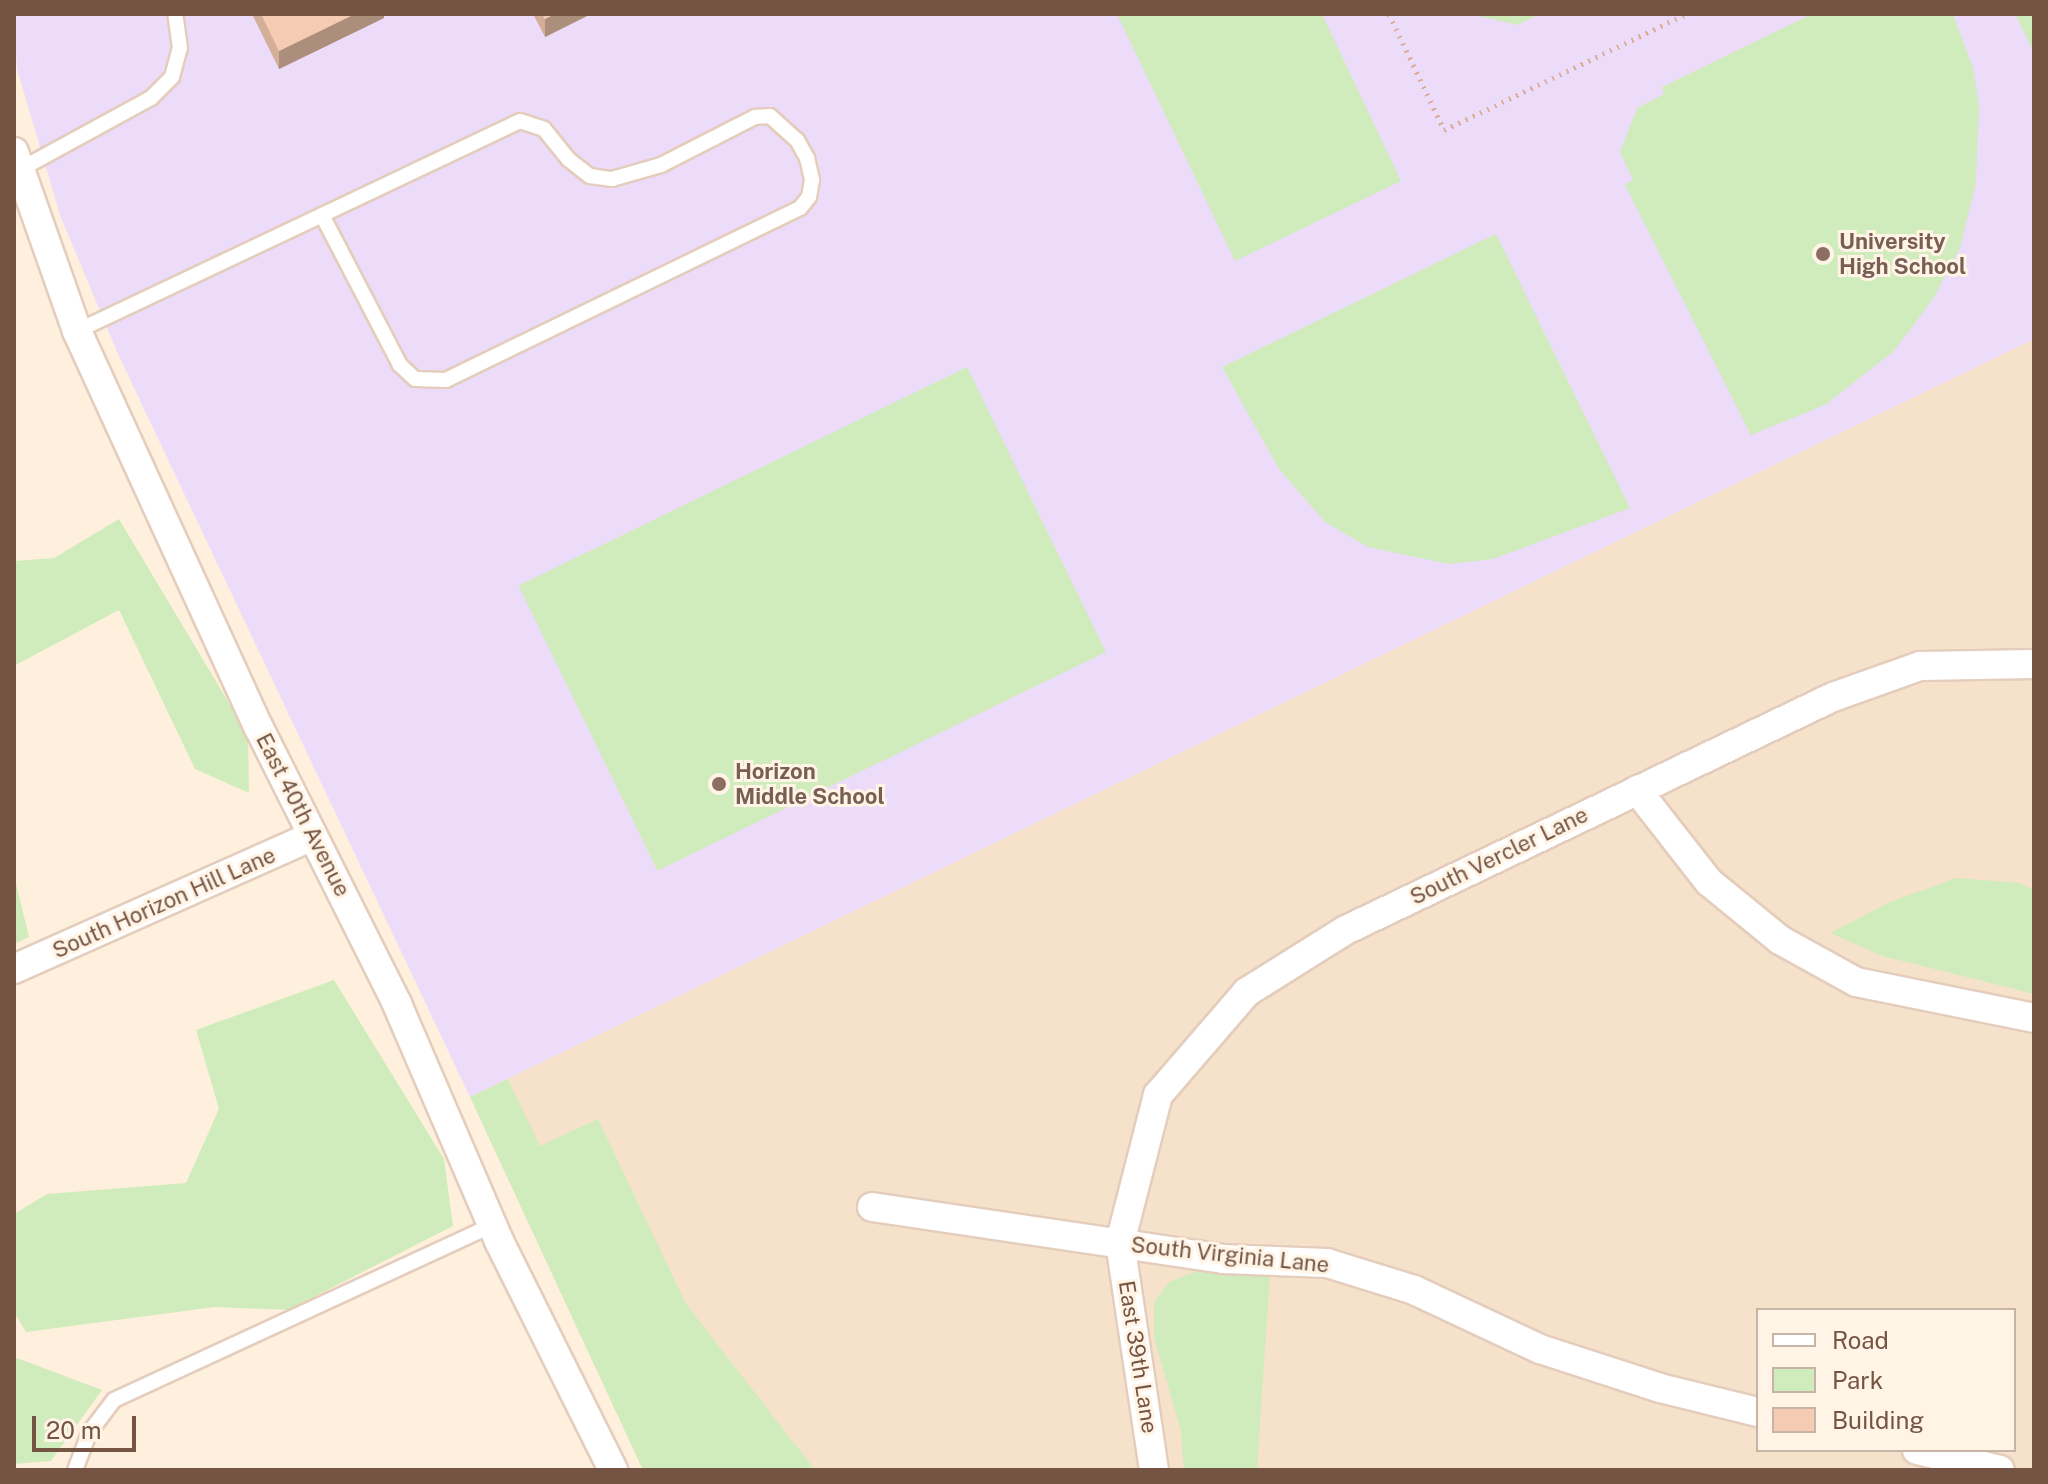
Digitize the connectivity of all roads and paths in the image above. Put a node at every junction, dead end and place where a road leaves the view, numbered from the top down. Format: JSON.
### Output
{"nodes":[{"id":1,"x":175,"y":14,"type":"edge"},
{"id":2,"x":1389,"y":14,"type":"edge"},
{"id":3,"x":1686,"y":14,"type":"edge"},
{"id":4,"x":16,"y":161,"type":"edge"},
{"id":5,"x":322,"y":215,"type":"junction"},
{"id":6,"x":77,"y":331,"type":"junction"},
{"id":7,"x":2034,"y":664,"type":"edge"},
{"id":8,"x":1637,"y":790,"type":"junction"},
{"id":9,"x":313,"y":836,"type":"junction"},
{"id":10,"x":14,"y":969,"type":"edge"},
{"id":11,"x":2034,"y":1018,"type":"edge"},
{"id":12,"x":872,"y":1207,"type":"dead end"},
{"id":13,"x":493,"y":1225,"type":"junction"},
{"id":14,"x":1120,"y":1243,"type":"junction"},
{"id":15,"x":1756,"y":1412,"type":"edge"},
{"id":16,"x":1925,"y":1452,"type":"edge"},
{"id":17,"x":75,"y":1470,"type":"edge"},
{"id":18,"x":613,"y":1470,"type":"edge"},
{"id":19,"x":1154,"y":1470,"type":"edge"},
{"id":20,"x":2000,"y":1470,"type":"edge"}],
"edges":[{"from":1,"to":4,"type":"lane"},
{"from":2,"to":3,"type":"path"},
{"from":4,"to":6,"type":"street","name":"East 40th Avenue"},
{"from":5,"to":5,"type":"lane"},
{"from":5,"to":6,"type":"lane"},
{"from":6,"to":9,"type":"street","name":"East 40th Avenue"},
{"from":7,"to":8,"type":"street","name":"South Vercler Lane"},
{"from":8,"to":11,"type":"street"},
{"from":8,"to":14,"type":"street","name":"South Vercler Lane"},
{"from":9,"to":10,"type":"street","name":"South Horizon Hill Lane"},
{"from":9,"to":13,"type":"street","name":"East 40th Avenue"},
{"from":12,"to":14,"type":"street","name":"South Virginia Lane"},
{"from":13,"to":17,"type":"lane"},
{"from":13,"to":18,"type":"street","name":"East 40th Avenue"},
{"from":14,"to":15,"type":"street","name":"South Virginia Lane"},
{"from":14,"to":19,"type":"street","name":"East 39th Lane"},
{"from":16,"to":20,"type":"street"}]}
